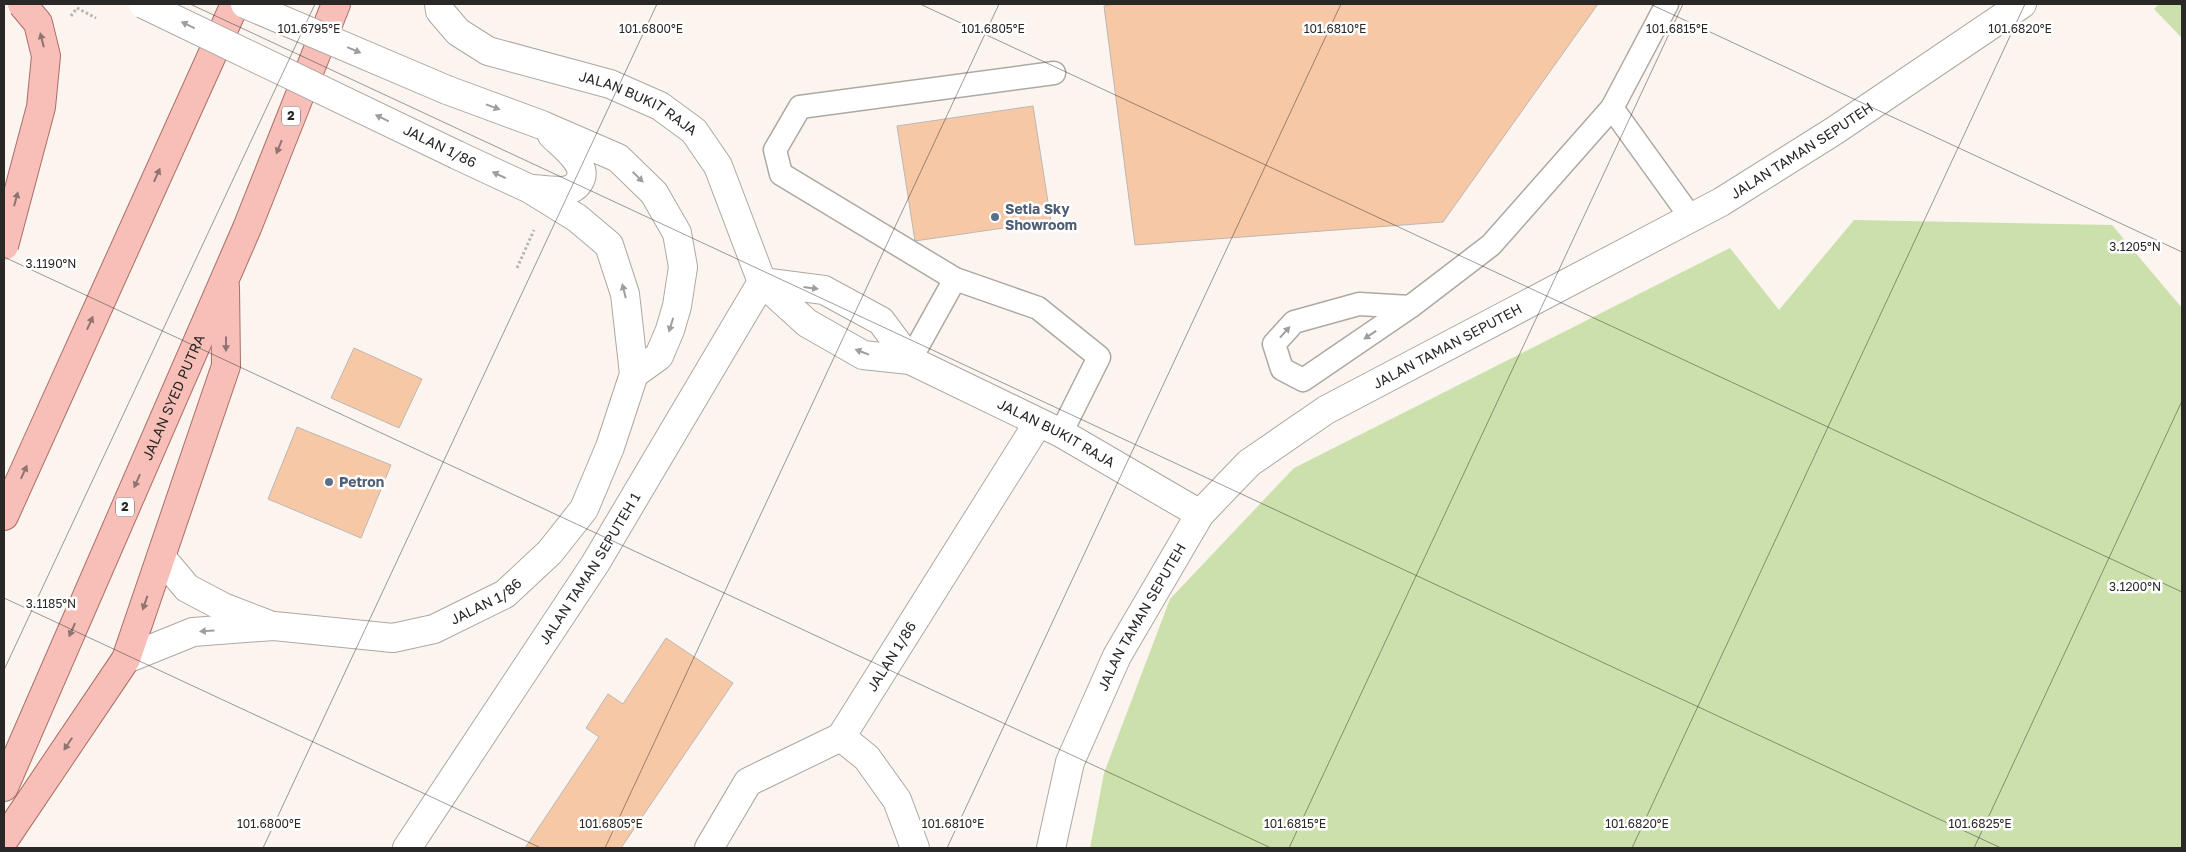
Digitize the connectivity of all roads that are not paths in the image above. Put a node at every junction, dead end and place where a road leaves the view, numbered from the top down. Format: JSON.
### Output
{"nodes":[{"id":1,"x":22,"y":4,"type":"edge"},
{"id":2,"x":143,"y":4,"type":"edge"},
{"id":3,"x":234,"y":4,"type":"edge"},
{"id":4,"x":245,"y":4,"type":"edge"},
{"id":5,"x":336,"y":4,"type":"edge"},
{"id":6,"x":439,"y":4,"type":"edge"},
{"id":7,"x":1667,"y":4,"type":"edge"},
{"id":8,"x":2022,"y":4,"type":"edge"},
{"id":9,"x":1054,"y":73,"type":"dead end"},
{"id":10,"x":1612,"y":108,"type":"junction"},
{"id":11,"x":542,"y":125,"type":"junction"},
{"id":12,"x":530,"y":189,"type":"junction"},
{"id":13,"x":1692,"y":219,"type":"junction"},
{"id":14,"x":4,"y":246,"type":"edge"},
{"id":15,"x":225,"y":278,"type":"junction"},
{"id":16,"x":955,"y":279,"type":"junction"},
{"id":17,"x":762,"y":282,"type":"junction"},
{"id":18,"x":1410,"y":307,"type":"junction"},
{"id":19,"x":910,"y":360,"type":"junction"},
{"id":20,"x":634,"y":374,"type":"junction"},
{"id":21,"x":1049,"y":428,"type":"junction"},
{"id":22,"x":1200,"y":514,"type":"junction"},
{"id":23,"x":4,"y":516,"type":"edge"},
{"id":24,"x":161,"y":556,"type":"junction"},
{"id":25,"x":274,"y":626,"type":"junction"},
{"id":26,"x":126,"y":659,"type":"junction"},
{"id":27,"x":841,"y":738,"type":"junction"},
{"id":28,"x":4,"y":787,"type":"edge"},
{"id":29,"x":4,"y":840,"type":"edge"},
{"id":30,"x":407,"y":848,"type":"edge"},
{"id":31,"x":709,"y":848,"type":"edge"},
{"id":32,"x":915,"y":848,"type":"edge"},
{"id":33,"x":1051,"y":848,"type":"edge"}],
"edges":[{"from":14,"to":1,"type":"main road","one_way":true,"bridge":true},
{"from":12,"to":2,"type":"street","name":"JALAN 1/86","one_way":true,"bridge":true},
{"from":23,"to":3,"type":"main road","one_way":true},
{"from":4,"to":11,"type":"street","one_way":true,"bridge":true},
{"from":5,"to":15,"type":"main road","name":"JALAN SYED PUTRA","number":"2","one_way":true},
{"from":6,"to":17,"type":"street","name":"JALAN BUKIT RAJA"},
{"from":7,"to":10,"type":"lane"},
{"from":8,"to":13,"type":"street","name":"JALAN TAMAN SEPUTEH"},
{"from":9,"to":16,"type":"lane"},
{"from":10,"to":13,"type":"lane"},
{"from":10,"to":18,"type":"lane"},
{"from":11,"to":12,"type":"street"},
{"from":11,"to":20,"type":"street","one_way":true},
{"from":20,"to":12,"type":"street","name":"JALAN 1/86","one_way":true},
{"from":13,"to":22,"type":"street","name":"JALAN TAMAN SEPUTEH"},
{"from":15,"to":24,"type":"main road","one_way":true},
{"from":15,"to":28,"type":"main road","name":"JALAN SYED PUTRA","number":"2","one_way":true},
{"from":16,"to":19,"type":"lane"},
{"from":16,"to":21,"type":"lane"},
{"from":19,"to":17,"type":"street","name":"JALAN BUKIT RAJA","one_way":true},
{"from":17,"to":19,"type":"street","name":"JALAN BUKIT RAJA","one_way":true},
{"from":17,"to":30,"type":"street","name":"JALAN TAMAN SEPUTEH 1"},
{"from":18,"to":18,"type":"lane","one_way":true},
{"from":19,"to":21,"type":"street","name":"JALAN BUKIT RAJA"},
{"from":20,"to":25,"type":"street","name":"JALAN 1/86"},
{"from":21,"to":22,"type":"street","name":"JALAN BUKIT RAJA"},
{"from":21,"to":27,"type":"street","name":"JALAN 1/86"},
{"from":22,"to":33,"type":"street","name":"JALAN TAMAN SEPUTEH"},
{"from":24,"to":25,"type":"street","name":"JALAN 1/86"},
{"from":24,"to":26,"type":"main road","one_way":true},
{"from":25,"to":26,"type":"street","name":"JALAN 1/86","one_way":true},
{"from":26,"to":29,"type":"main road","one_way":true},
{"from":27,"to":31,"type":"street"},
{"from":27,"to":32,"type":"street"}]}
